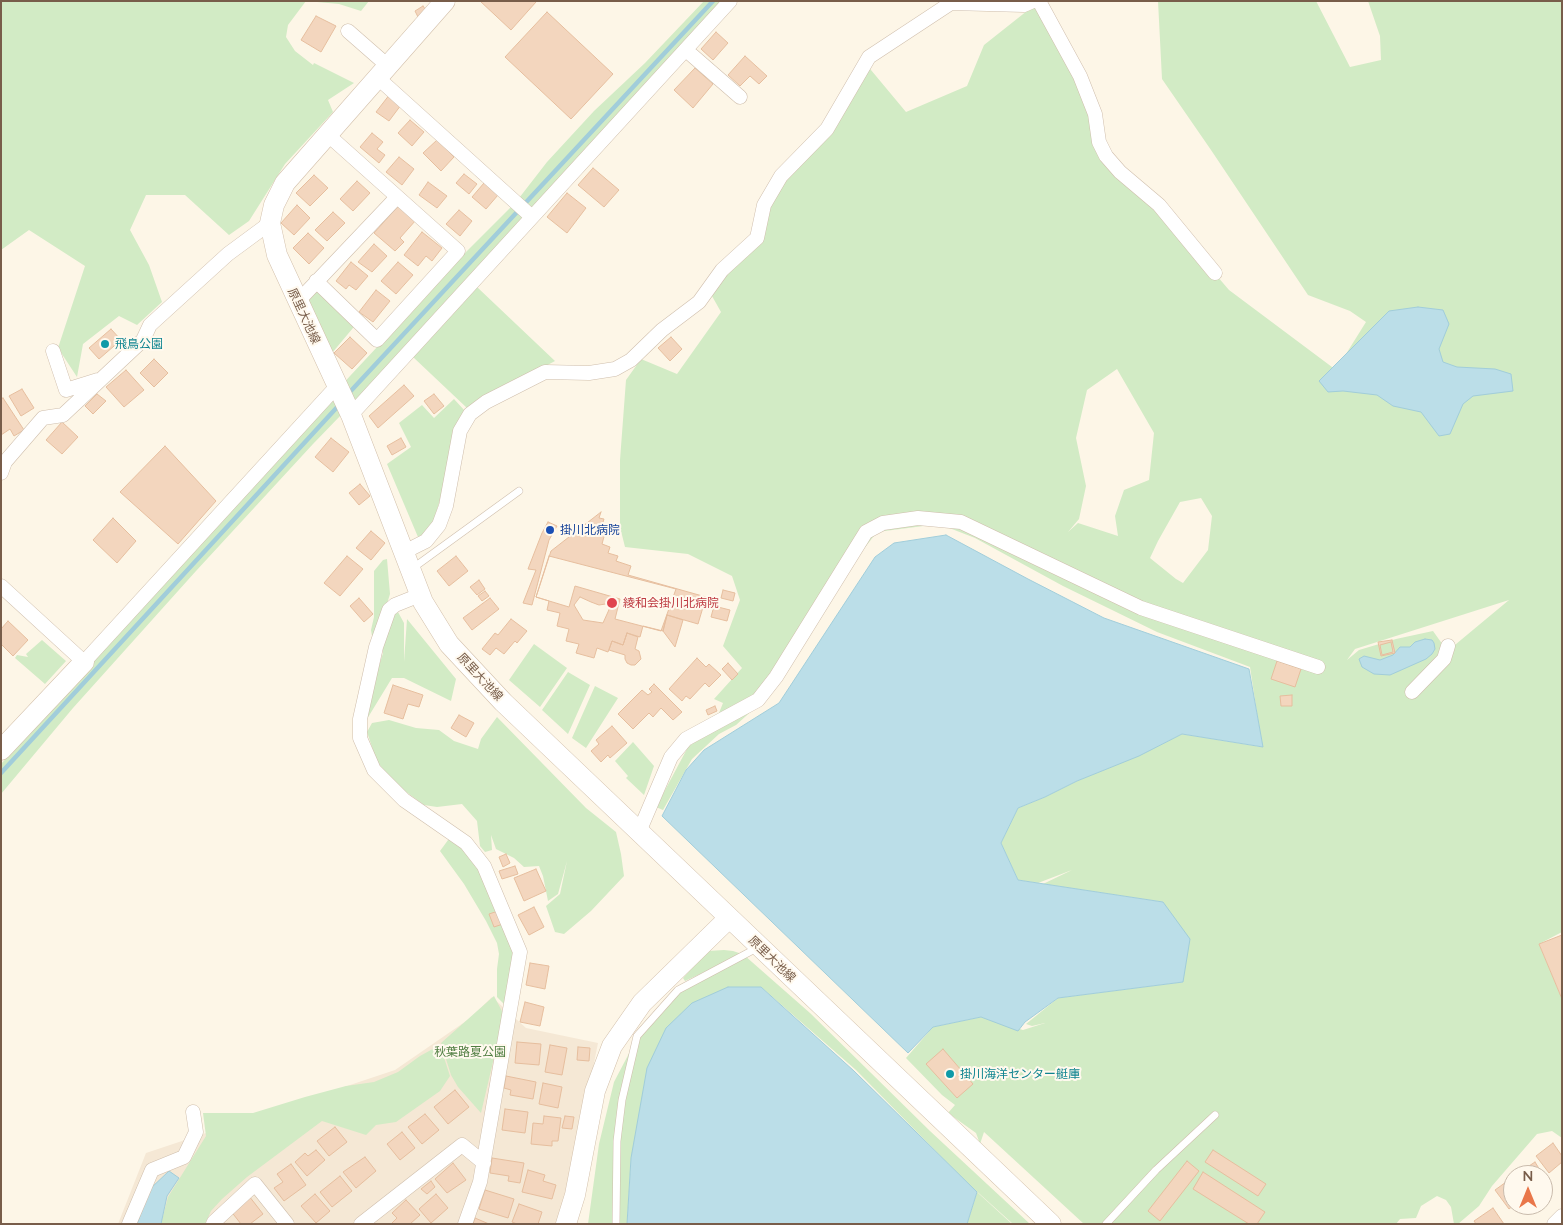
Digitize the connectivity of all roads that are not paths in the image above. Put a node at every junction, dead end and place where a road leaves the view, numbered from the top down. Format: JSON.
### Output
{"nodes":[{"id":1,"x":445,"y":1,"type":"edge"},
{"id":2,"x":730,"y":1,"type":"edge"},
{"id":3,"x":1033,"y":1,"type":"edge"},
{"id":4,"x":1039,"y":1,"type":"edge"},
{"id":5,"x":348,"y":31,"type":"dead end"},
{"id":6,"x":686,"y":50,"type":"junction"},
{"id":7,"x":383,"y":72,"type":"junction"},
{"id":8,"x":740,"y":97,"type":"dead end"},
{"id":9,"x":327,"y":134,"type":"junction"},
{"id":10,"x":397,"y":197,"type":"junction"},
{"id":11,"x":531,"y":216,"type":"junction"},
{"id":12,"x":270,"y":223,"type":"junction"},
{"id":13,"x":1215,"y":273,"type":"dead end"},
{"id":14,"x":316,"y":281,"type":"junction"},
{"id":15,"x":297,"y":300,"type":"junction"},
{"id":16,"x":53,"y":351,"type":"dead end"},
{"id":17,"x":102,"y":379,"type":"junction"},
{"id":18,"x":338,"y":389,"type":"junction"},
{"id":19,"x":350,"y":414,"type":"junction"},
{"id":20,"x":1,"y":473,"type":"edge"},
{"id":21,"x":520,"y":491,"type":"dead end"},
{"id":22,"x":408,"y":561,"type":"junction"},
{"id":23,"x":1,"y":586,"type":"edge"},
{"id":24,"x":420,"y":595,"type":"junction"},
{"id":25,"x":1448,"y":646,"type":"dead end"},
{"id":26,"x":84,"y":662,"type":"junction"},
{"id":27,"x":1318,"y":667,"type":"dead end"},
{"id":28,"x":1412,"y":692,"type":"dead end"},
{"id":29,"x":1,"y":750,"type":"edge"},
{"id":30,"x":639,"y":832,"type":"junction"},
{"id":31,"x":728,"y":918,"type":"junction"},
{"id":32,"x":759,"y":947,"type":"junction"},
{"id":33,"x":193,"y":1112,"type":"dead end"},
{"id":34,"x":1215,"y":1115,"type":"dead end"},
{"id":35,"x":484,"y":1163,"type":"junction"},
{"id":36,"x":1562,"y":1216,"type":"edge"},
{"id":37,"x":129,"y":1224,"type":"edge"},
{"id":38,"x":213,"y":1224,"type":"edge"},
{"id":39,"x":287,"y":1224,"type":"edge"},
{"id":40,"x":361,"y":1224,"type":"edge"},
{"id":41,"x":465,"y":1224,"type":"edge"},
{"id":42,"x":566,"y":1224,"type":"edge"},
{"id":43,"x":616,"y":1224,"type":"edge"},
{"id":44,"x":1051,"y":1224,"type":"edge"},
{"id":45,"x":1106,"y":1224,"type":"edge"},
{"id":46,"x":1554,"y":1224,"type":"edge"}],
"edges":[{"from":1,"to":7,"type":"main road","name":"原里大池線"},
{"from":2,"to":6,"type":"street"},
{"from":3,"to":22,"type":"street"},
{"from":4,"to":13,"type":"street"},
{"from":5,"to":7,"type":"street"},
{"from":6,"to":8,"type":"street"},
{"from":6,"to":11,"type":"street"},
{"from":7,"to":9,"type":"main road","name":"原里大池線"},
{"from":7,"to":11,"type":"street"},
{"from":9,"to":10,"type":"street"},
{"from":9,"to":12,"type":"main road","name":"原里大池線"},
{"from":10,"to":14,"type":"street"},
{"from":10,"to":14,"type":"street"},
{"from":11,"to":19,"type":"street"},
{"from":12,"to":15,"type":"main road","name":"原里大池線"},
{"from":12,"to":17,"type":"street"},
{"from":14,"to":15,"type":"street"},
{"from":15,"to":18,"type":"main road","name":"原里大池線"},
{"from":16,"to":17,"type":"street"},
{"from":17,"to":20,"type":"street"},
{"from":18,"to":19,"type":"main road","name":"原里大池線"},
{"from":18,"to":26,"type":"street"},
{"from":19,"to":22,"type":"main road","name":"原里大池線"},
{"from":21,"to":22,"type":"lane"},
{"from":22,"to":24,"type":"main road","name":"原里大池線"},
{"from":23,"to":26,"type":"street"},
{"from":24,"to":30,"type":"main road","name":"原里大池線"},
{"from":24,"to":35,"type":"street"},
{"from":25,"to":28,"type":"street"},
{"from":26,"to":29,"type":"main road"},
{"from":27,"to":30,"type":"street"},
{"from":30,"to":31,"type":"main road","name":"原里大池線"},
{"from":31,"to":32,"type":"main road","name":"原里大池線"},
{"from":31,"to":42,"type":"main road"},
{"from":32,"to":43,"type":"lane"},
{"from":32,"to":44,"type":"main road","name":"原里大池線"},
{"from":33,"to":37,"type":"street"},
{"from":34,"to":45,"type":"lane"},
{"from":35,"to":40,"type":"street"},
{"from":35,"to":41,"type":"street"},
{"from":36,"to":46,"type":"street"},
{"from":38,"to":39,"type":"street"}]}
